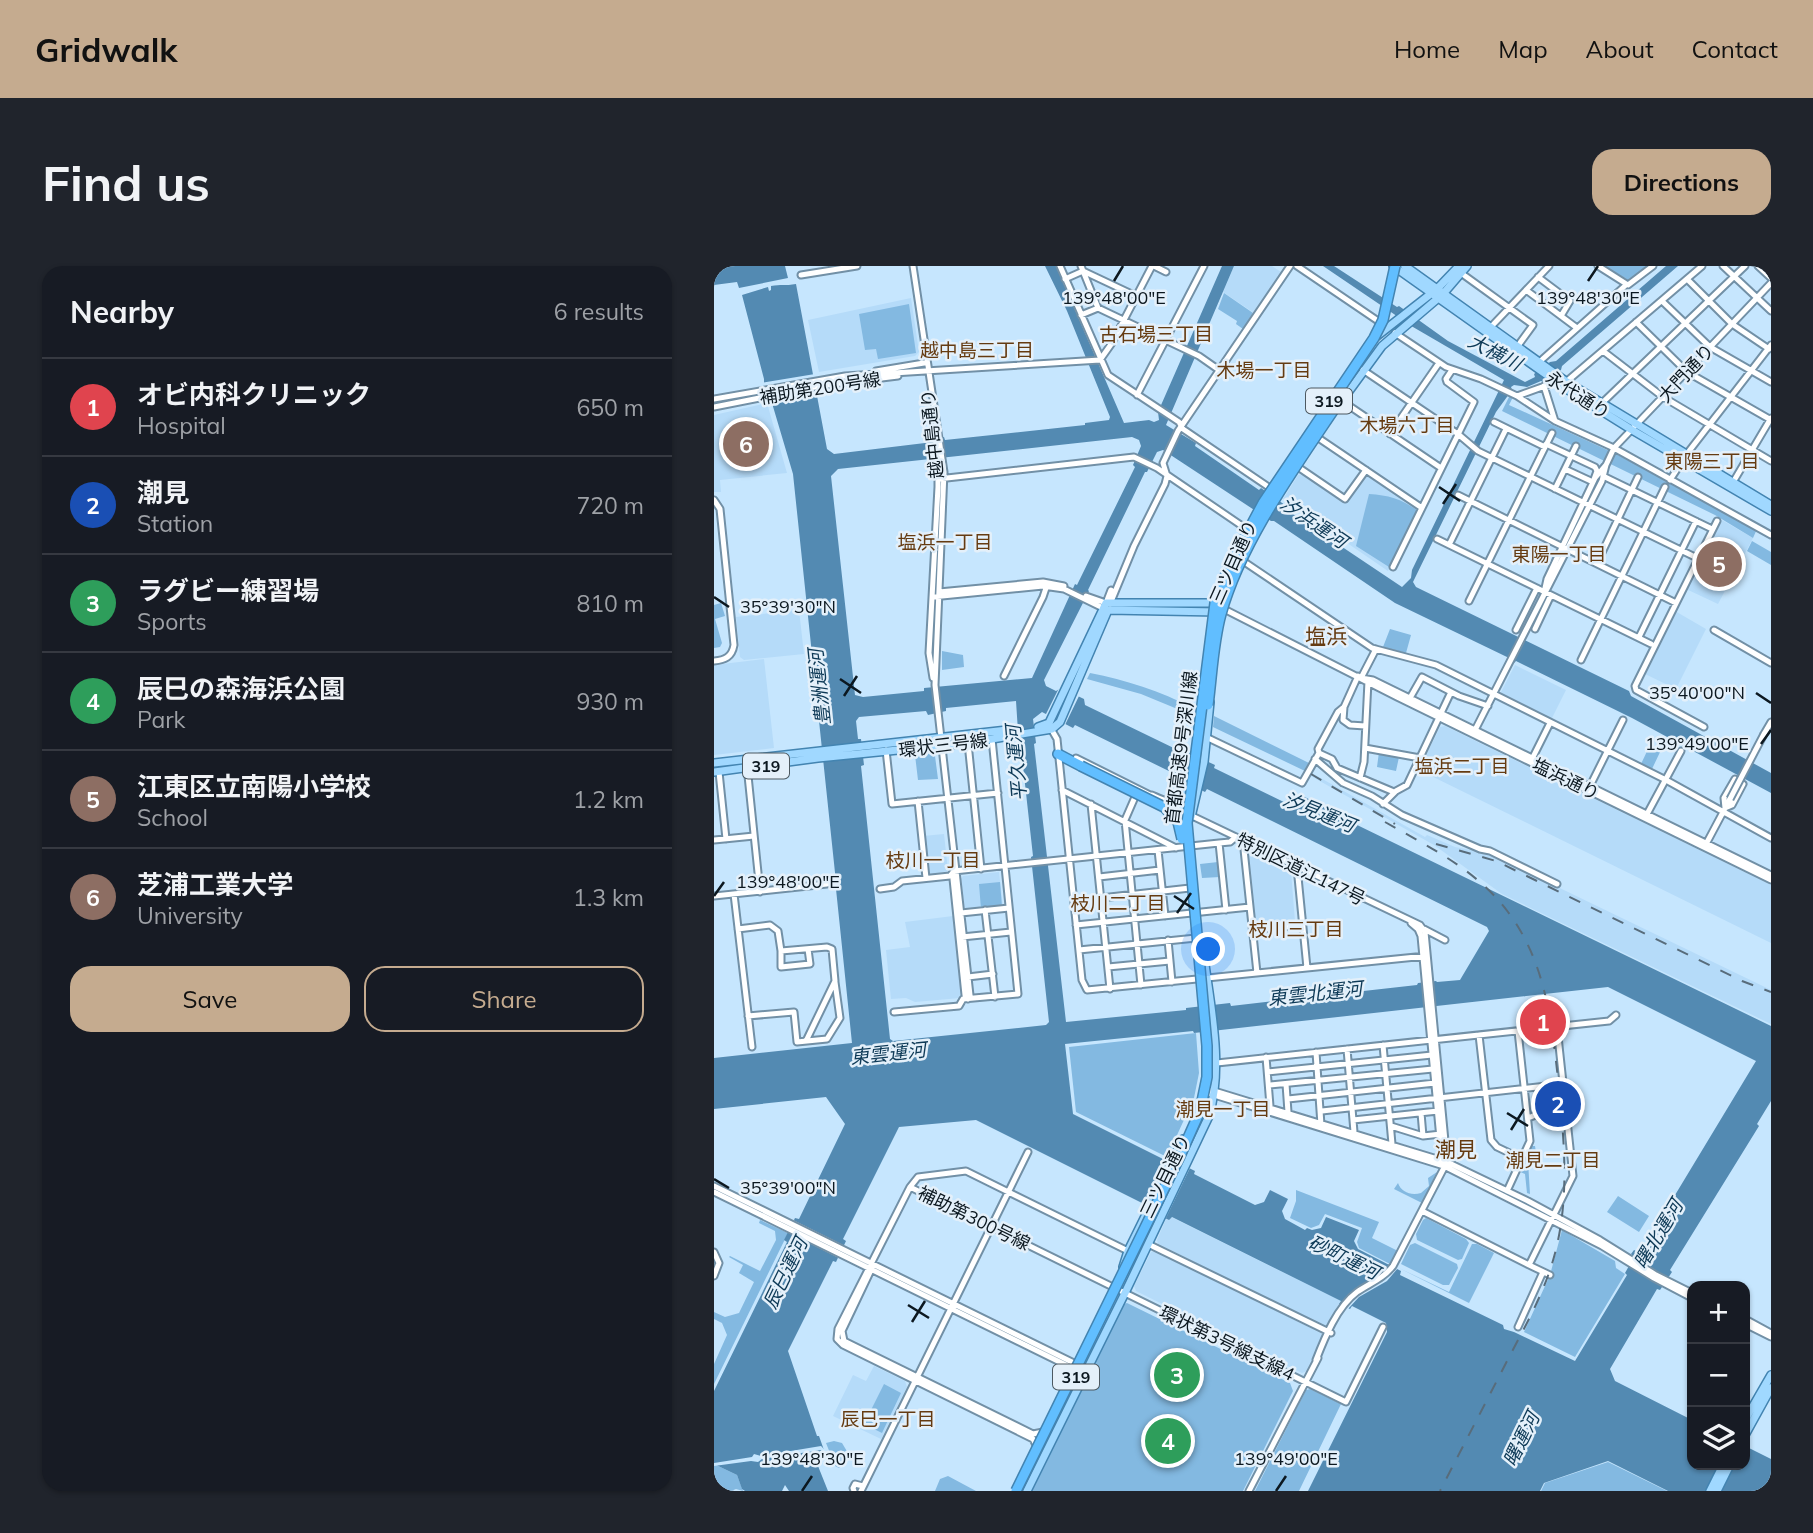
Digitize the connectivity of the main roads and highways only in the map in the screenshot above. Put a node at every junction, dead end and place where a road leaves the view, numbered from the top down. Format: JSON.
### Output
{"nodes":[{"id":1,"x":1395,"y":266,"type":"edge"},
{"id":2,"x":1405,"y":266,"type":"edge"},
{"id":3,"x":1467,"y":266,"type":"edge"},
{"id":4,"x":1457,"y":269,"type":"edge"},
{"id":5,"x":1438,"y":294,"type":"junction"},
{"id":6,"x":1488,"y":330,"type":"junction"},
{"id":7,"x":1539,"y":366,"type":"junction"},
{"id":8,"x":1554,"y":378,"type":"junction"},
{"id":9,"x":1634,"y":428,"type":"junction"},
{"id":10,"x":1318,"y":438,"type":"joint"},
{"id":11,"x":1295,"y":466,"type":"junction"},
{"id":12,"x":1732,"y":485,"type":"junction"},
{"id":13,"x":1771,"y":505,"type":"edge"},
{"id":14,"x":1771,"y":511,"type":"edge"},
{"id":15,"x":1211,"y":607,"type":"junction"},
{"id":16,"x":1225,"y":611,"type":"junction"},
{"id":17,"x":1085,"y":656,"type":"junction"},
{"id":18,"x":1208,"y":710,"type":"junction"},
{"id":19,"x":1050,"y":724,"type":"junction"},
{"id":20,"x":1016,"y":732,"type":"junction"},
{"id":21,"x":941,"y":743,"type":"junction"},
{"id":22,"x":1201,"y":749,"type":"junction"},
{"id":23,"x":1058,"y":754,"type":"road end"},
{"id":24,"x":714,"y":763,"type":"edge"},
{"id":25,"x":747,"y":764,"type":"junction"},
{"id":26,"x":717,"y":772,"type":"edge"},
{"id":27,"x":1186,"y":815,"type":"junction"},
{"id":28,"x":1189,"y":847,"type":"junction"},
{"id":29,"x":1196,"y":913,"type":"junction"},
{"id":30,"x":1196,"y":934,"type":"junction"},
{"id":31,"x":1203,"y":979,"type":"junction"},
{"id":32,"x":1205,"y":1005,"type":"junction"},
{"id":33,"x":1159,"y":1221,"type":"junction"},
{"id":34,"x":1128,"y":1251,"type":"junction"},
{"id":35,"x":1120,"y":1290,"type":"junction"},
{"id":36,"x":1081,"y":1369,"type":"junction"},
{"id":37,"x":1771,"y":1375,"type":"edge"},
{"id":38,"x":1771,"y":1388,"type":"edge"},
{"id":39,"x":1750,"y":1411,"type":"edge"},
{"id":40,"x":1750,"y":1425,"type":"edge"},
{"id":41,"x":1720,"y":1470,"type":"edge"},
{"id":42,"x":1728,"y":1470,"type":"edge"},
{"id":43,"x":1020,"y":1491,"type":"edge"},
{"id":44,"x":1710,"y":1491,"type":"edge"},
{"id":45,"x":1717,"y":1491,"type":"edge"}],
"edges":[{"from":1,"to":5,"type":"main road","name":"永代通り"},
{"from":1,"to":18,"type":"highway","name":"首都高速9号深川線","bridge":true},
{"from":1,"to":30,"type":"highway","name":"首都高速9号深川線","bridge":true},
{"from":2,"to":5,"type":"main road","name":"永代通り"},
{"from":3,"to":4,"type":"main road","name":"三ツ目通り","number":"319"},
{"from":4,"to":5,"type":"main road","name":"三ツ目通り","number":"319"},
{"from":5,"to":6,"type":"main road","name":"永代通り"},
{"from":5,"to":10,"type":"main road","name":"三ツ目通り","number":"319"},
{"from":5,"to":15,"type":"main road","name":"三ツ目通り","number":"319","bridge":true},
{"from":6,"to":7,"type":"main road","name":"永代通り"},
{"from":6,"to":7,"type":"main road","name":"永代通り"},
{"from":7,"to":8,"type":"main road","name":"永代通り"},
{"from":8,"to":9,"type":"main road","name":"永代通り"},
{"from":8,"to":9,"type":"main road","name":"永代通り"},
{"from":9,"to":12,"type":"main road","name":"永代通り"},
{"from":10,"to":11,"type":"highway"},
{"from":11,"to":16,"type":"main road","name":"三ツ目通り","number":"319","bridge":true},
{"from":11,"to":18,"type":"highway","bridge":true},
{"from":12,"to":13,"type":"main road","name":"永代通り"},
{"from":12,"to":14,"type":"main road","name":"永代通り"},
{"from":15,"to":16,"type":"main road"},
{"from":15,"to":17,"type":"main road"},
{"from":15,"to":22,"type":"main road","name":"三ツ目通り","number":"319"},
{"from":16,"to":22,"type":"main road","name":"三ツ目通り","number":"319"},
{"from":17,"to":19,"type":"main road"},
{"from":17,"to":19,"type":"main road"},
{"from":18,"to":43,"type":"highway","name":"首都高速9号深川線","bridge":true},
{"from":19,"to":20,"type":"main road","name":"環状三号線","number":"319"},
{"from":20,"to":21,"type":"main road","name":"環状三号線","number":"319"},
{"from":20,"to":21,"type":"main road","name":"環状三号線","number":"319"},
{"from":21,"to":25,"type":"main road","name":"環状三号線","number":"319"},
{"from":22,"to":27,"type":"main road","name":"三ツ目通り","number":"319","bridge":true},
{"from":22,"to":27,"type":"main road","name":"三ツ目通り","number":"319"},
{"from":23,"to":30,"type":"highway","bridge":true},
{"from":24,"to":25,"type":"main road","name":"環状三号線","number":"319"},
{"from":25,"to":26,"type":"main road","name":"環状三号線","number":"319"},
{"from":27,"to":28,"type":"main road","name":"三ツ目通り","number":"319"},
{"from":28,"to":29,"type":"main road","name":"三ツ目通り","number":"319"},
{"from":28,"to":29,"type":"main road","name":"三ツ目通り","number":"319"},
{"from":29,"to":30,"type":"main road","name":"三ツ目通り","number":"319"},
{"from":29,"to":31,"type":"main road","name":"三ツ目通り","number":"319"},
{"from":30,"to":31,"type":"main road","name":"三ツ目通り","number":"319"},
{"from":30,"to":43,"type":"highway","name":"首都高速9号深川線","bridge":true},
{"from":31,"to":32,"type":"main road","name":"三ツ目通り","number":"319"},
{"from":32,"to":33,"type":"main road","name":"三ツ目通り","number":"319"},
{"from":32,"to":34,"type":"main road","name":"三ツ目通り","number":"319","bridge":true},
{"from":33,"to":34,"type":"main road","name":"三ツ目通り","number":"319"},
{"from":33,"to":35,"type":"main road","name":"三ツ目通り","number":"319"},
{"from":34,"to":35,"type":"main road","name":"三ツ目通り","number":"319"},
{"from":35,"to":36,"type":"main road","name":"三ツ目通り","number":"319"},
{"from":35,"to":36,"type":"main road"},
{"from":36,"to":43,"type":"main road","name":"三ツ目通り","number":"319"},
{"from":36,"to":43,"type":"main road"},
{"from":37,"to":39,"type":"main road"},
{"from":38,"to":40,"type":"main road"},
{"from":41,"to":44,"type":"main road"},
{"from":42,"to":45,"type":"main road"}]}
